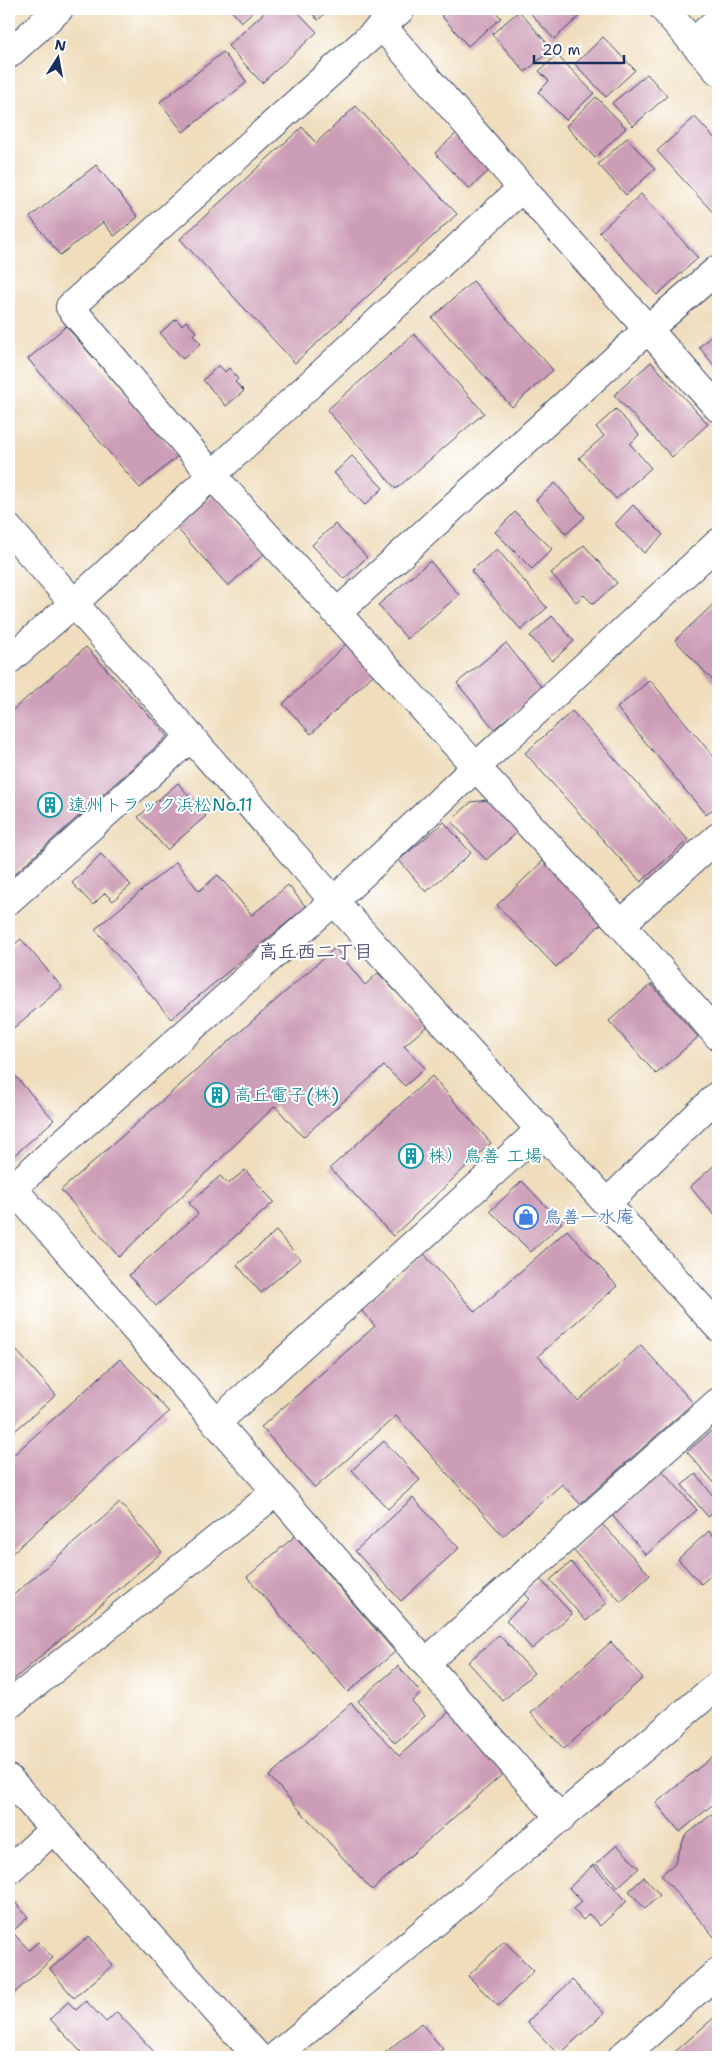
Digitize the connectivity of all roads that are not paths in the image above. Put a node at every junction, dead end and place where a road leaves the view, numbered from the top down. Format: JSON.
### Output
{"nodes":[{"id":1,"x":59,"y":9,"type":"edge"},
{"id":2,"x":664,"y":9,"type":"edge"},
{"id":3,"x":391,"y":17,"type":"edge"},
{"id":4,"x":718,"y":20,"type":"edge"},
{"id":5,"x":694,"y":42,"type":"junction"},
{"id":6,"x":9,"y":54,"type":"edge"},
{"id":7,"x":718,"y":71,"type":"edge"},
{"id":8,"x":522,"y":188,"type":"junction"},
{"id":9,"x":718,"y":269,"type":"edge"},
{"id":10,"x":647,"y":330,"type":"junction"},
{"id":11,"x":718,"y":408,"type":"edge"},
{"id":12,"x":212,"y":475,"type":"junction"},
{"id":13,"x":9,"y":529,"type":"edge"},
{"id":14,"x":718,"y":543,"type":"edge"},
{"id":15,"x":73,"y":604,"type":"junction"},
{"id":16,"x":337,"y":613,"type":"junction"},
{"id":17,"x":9,"y":660,"type":"edge"},
{"id":18,"x":191,"y":737,"type":"junction"},
{"id":19,"x":476,"y":767,"type":"junction"},
{"id":20,"x":718,"y":838,"type":"edge"},
{"id":21,"x":9,"y":900,"type":"edge"},
{"id":22,"x":334,"y":900,"type":"junction"},
{"id":23,"x":621,"y":924,"type":"junction"},
{"id":24,"x":718,"y":1036,"type":"edge"},
{"id":25,"x":718,"y":1095,"type":"edge"},
{"id":26,"x":542,"y":1129,"type":"junction"},
{"id":27,"x":10,"y":1188,"type":"edge"},
{"id":28,"x":608,"y":1202,"type":"junction"},
{"id":29,"x":718,"y":1327,"type":"edge"},
{"id":30,"x":718,"y":1402,"type":"edge"},
{"id":31,"x":216,"y":1423,"type":"junction"},
{"id":32,"x":276,"y":1492,"type":"junction"},
{"id":33,"x":425,"y":1663,"type":"junction"},
{"id":34,"x":718,"y":1685,"type":"edge"},
{"id":35,"x":9,"y":1705,"type":"edge"},
{"id":36,"x":9,"y":1779,"type":"edge"},
{"id":37,"x":561,"y":1819,"type":"junction"},
{"id":38,"x":54,"y":1829,"type":"junction"},
{"id":39,"x":9,"y":1870,"type":"edge"},
{"id":40,"x":718,"y":1972,"type":"edge"},
{"id":41,"x":258,"y":2057,"type":"edge"},
{"id":42,"x":275,"y":2057,"type":"edge"},
{"id":43,"x":622,"y":2057,"type":"edge"}],
"edges":[{"from":1,"to":6,"type":"street"},
{"from":2,"to":5,"type":"street"},
{"from":3,"to":8,"type":"street"},
{"from":3,"to":12,"type":"street"},
{"from":4,"to":5,"type":"street"},
{"from":5,"to":7,"type":"street"},
{"from":8,"to":10,"type":"street"},
{"from":8,"to":12,"type":"street"},
{"from":9,"to":10,"type":"street"},
{"from":10,"to":11,"type":"street"},
{"from":10,"to":16,"type":"street"},
{"from":12,"to":15,"type":"street"},
{"from":12,"to":16,"type":"street"},
{"from":13,"to":15,"type":"street"},
{"from":14,"to":19,"type":"street"},
{"from":15,"to":17,"type":"street"},
{"from":15,"to":18,"type":"street"},
{"from":16,"to":19,"type":"street"},
{"from":18,"to":21,"type":"street"},
{"from":18,"to":22,"type":"street"},
{"from":19,"to":22,"type":"street"},
{"from":19,"to":23,"type":"street"},
{"from":20,"to":23,"type":"street"},
{"from":22,"to":26,"type":"street"},
{"from":22,"to":27,"type":"street"},
{"from":23,"to":24,"type":"street"},
{"from":25,"to":28,"type":"street"},
{"from":26,"to":28,"type":"street"},
{"from":26,"to":31,"type":"street"},
{"from":27,"to":31,"type":"street"},
{"from":28,"to":29,"type":"street"},
{"from":30,"to":33,"type":"street"},
{"from":31,"to":32,"type":"street"},
{"from":32,"to":33,"type":"street"},
{"from":32,"to":35,"type":"street"},
{"from":33,"to":37,"type":"street"},
{"from":34,"to":37,"type":"street"},
{"from":36,"to":38,"type":"street"},
{"from":37,"to":42,"type":"street"},
{"from":38,"to":39,"type":"street"},
{"from":38,"to":41,"type":"street"},
{"from":40,"to":43,"type":"street"}]}
